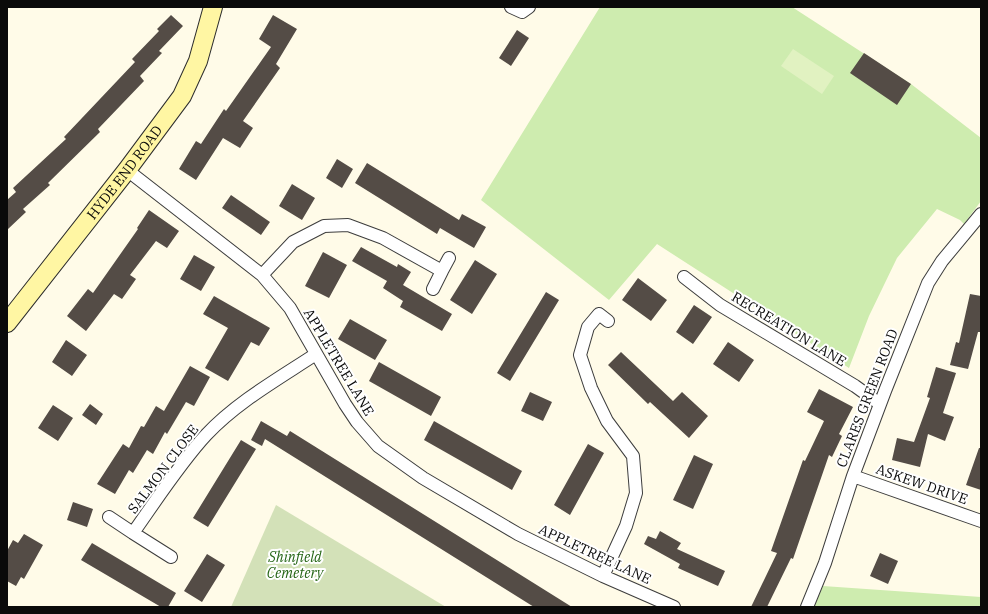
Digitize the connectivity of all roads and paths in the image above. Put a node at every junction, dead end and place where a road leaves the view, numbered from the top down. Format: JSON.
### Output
{"nodes":[{"id":1,"x":213,"y":7,"type":"edge"},
{"id":2,"x":511,"y":7,"type":"edge"},
{"id":3,"x":529,"y":7,"type":"edge"},
{"id":4,"x":127,"y":170,"type":"junction"},
{"id":5,"x":981,"y":214,"type":"edge"},
{"id":6,"x":449,"y":258,"type":"dead end"},
{"id":7,"x":442,"y":271,"type":"junction"},
{"id":8,"x":262,"y":275,"type":"junction"},
{"id":9,"x":684,"y":277,"type":"dead end"},
{"id":10,"x":433,"y":289,"type":"dead end"},
{"id":11,"x":600,"y":313,"type":"dead end"},
{"id":12,"x":7,"y":323,"type":"edge"},
{"id":13,"x":316,"y":354,"type":"junction"},
{"id":14,"x":880,"y":404,"type":"junction"},
{"id":15,"x":853,"y":476,"type":"junction"},
{"id":16,"x":110,"y":517,"type":"dead end"},
{"id":17,"x":981,"y":521,"type":"edge"},
{"id":18,"x":133,"y":533,"type":"junction"},
{"id":19,"x":170,"y":557,"type":"dead end"},
{"id":20,"x":603,"y":576,"type":"junction"},
{"id":21,"x":674,"y":607,"type":"edge"},
{"id":22,"x":807,"y":607,"type":"edge"}],
"edges":[{"from":1,"to":4,"type":"main road","name":"HYDE END ROAD"},
{"from":2,"to":3,"type":"street"},
{"from":4,"to":8,"type":"street","name":"APPLETREE LANE"},
{"from":4,"to":12,"type":"main road","name":"HYDE END ROAD"},
{"from":5,"to":14,"type":"street","name":"CLARES GREEN ROAD"},
{"from":6,"to":7,"type":"street"},
{"from":7,"to":8,"type":"street"},
{"from":7,"to":10,"type":"street"},
{"from":8,"to":13,"type":"street","name":"APPLETREE LANE"},
{"from":9,"to":14,"type":"street","name":"RECREATION LANE"},
{"from":11,"to":20,"type":"street"},
{"from":13,"to":18,"type":"street","name":"SALMON CLOSE"},
{"from":13,"to":20,"type":"street","name":"APPLETREE LANE"},
{"from":14,"to":15,"type":"street","name":"CLARES GREEN ROAD"},
{"from":15,"to":17,"type":"street","name":"ASKEW DRIVE"},
{"from":15,"to":22,"type":"street","name":"CLARES GREEN ROAD"},
{"from":16,"to":18,"type":"street","name":"SALMON CLOSE"},
{"from":18,"to":19,"type":"street","name":"SALMON CLOSE"},
{"from":20,"to":21,"type":"street","name":"APPLETREE LANE"}]}
